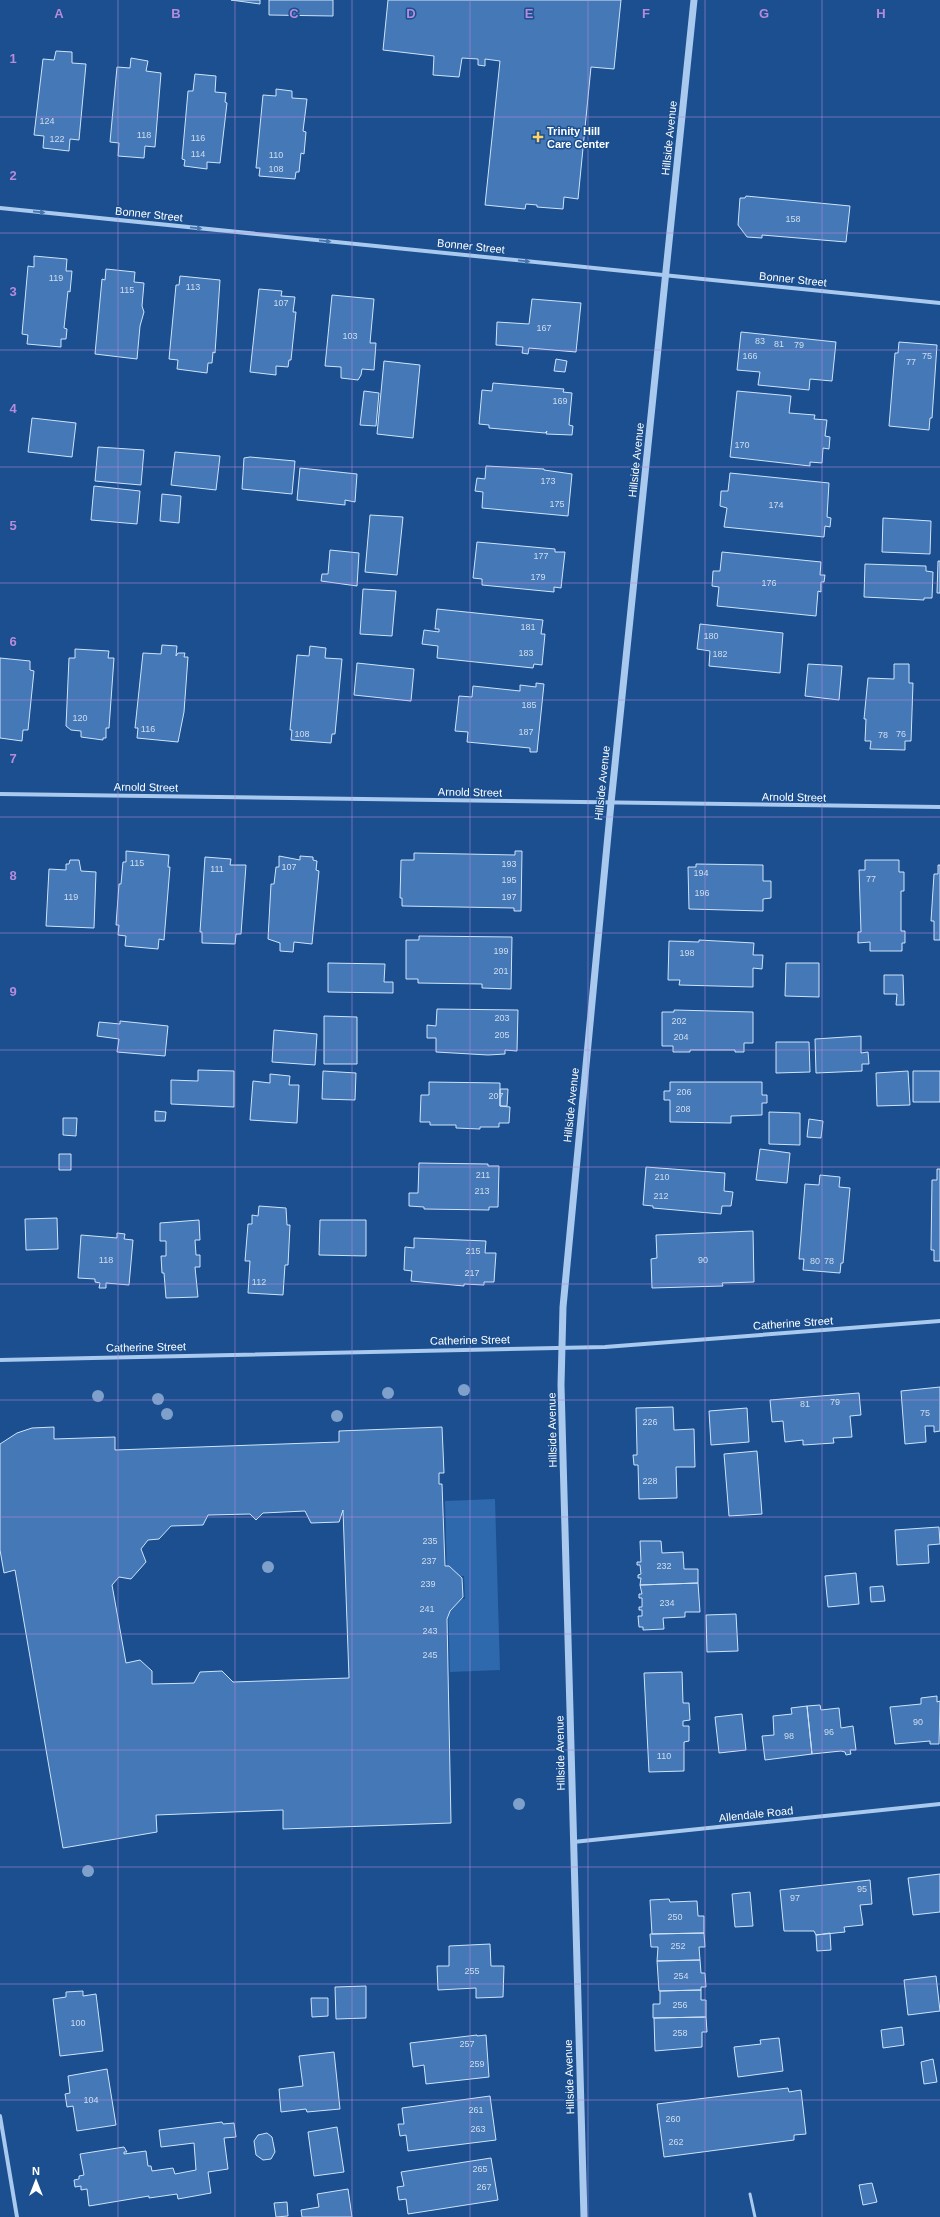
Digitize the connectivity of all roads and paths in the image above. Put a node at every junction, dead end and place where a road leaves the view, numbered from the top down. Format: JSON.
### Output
{"nodes":[{"id":1,"x":694,"y":0,"type":"edge"},
{"id":2,"x":0,"y":208,"type":"edge"},
{"id":3,"x":667,"y":275,"type":"junction"},
{"id":4,"x":940,"y":303,"type":"edge"},
{"id":5,"x":0,"y":794,"type":"edge"},
{"id":6,"x":611,"y":803,"type":"junction"},
{"id":7,"x":940,"y":807,"type":"edge"},
{"id":8,"x":940,"y":1321,"type":"edge"},
{"id":9,"x":561,"y":1347,"type":"junction"},
{"id":10,"x":0,"y":1360,"type":"edge"},
{"id":11,"x":940,"y":1804,"type":"edge"},
{"id":12,"x":573,"y":1842,"type":"junction"},
{"id":13,"x":0,"y":2116,"type":"edge"},
{"id":14,"x":750,"y":2194,"type":"dead end"},
{"id":15,"x":17,"y":2217,"type":"edge"},
{"id":16,"x":584,"y":2217,"type":"edge"},
{"id":17,"x":755,"y":2217,"type":"edge"}],
"edges":[{"from":1,"to":3,"type":"street","name":"Hillside Avenue"},
{"from":2,"to":3,"type":"street","name":"Bonner Street","one_way":true},
{"from":3,"to":4,"type":"street","name":"Bonner Street"},
{"from":3,"to":6,"type":"street","name":"Hillside Avenue"},
{"from":5,"to":6,"type":"street","name":"Arnold Street"},
{"from":6,"to":7,"type":"street","name":"Arnold Street"},
{"from":6,"to":9,"type":"street","name":"Hillside Avenue"},
{"from":8,"to":9,"type":"street","name":"Catherine Street"},
{"from":9,"to":10,"type":"street","name":"Catherine Street"},
{"from":9,"to":12,"type":"street","name":"Hillside Avenue"},
{"from":11,"to":12,"type":"street","name":"Allendale Road"},
{"from":12,"to":16,"type":"street","name":"Hillside Avenue"},
{"from":13,"to":15,"type":"street"},
{"from":14,"to":17,"type":"lane"}]}
